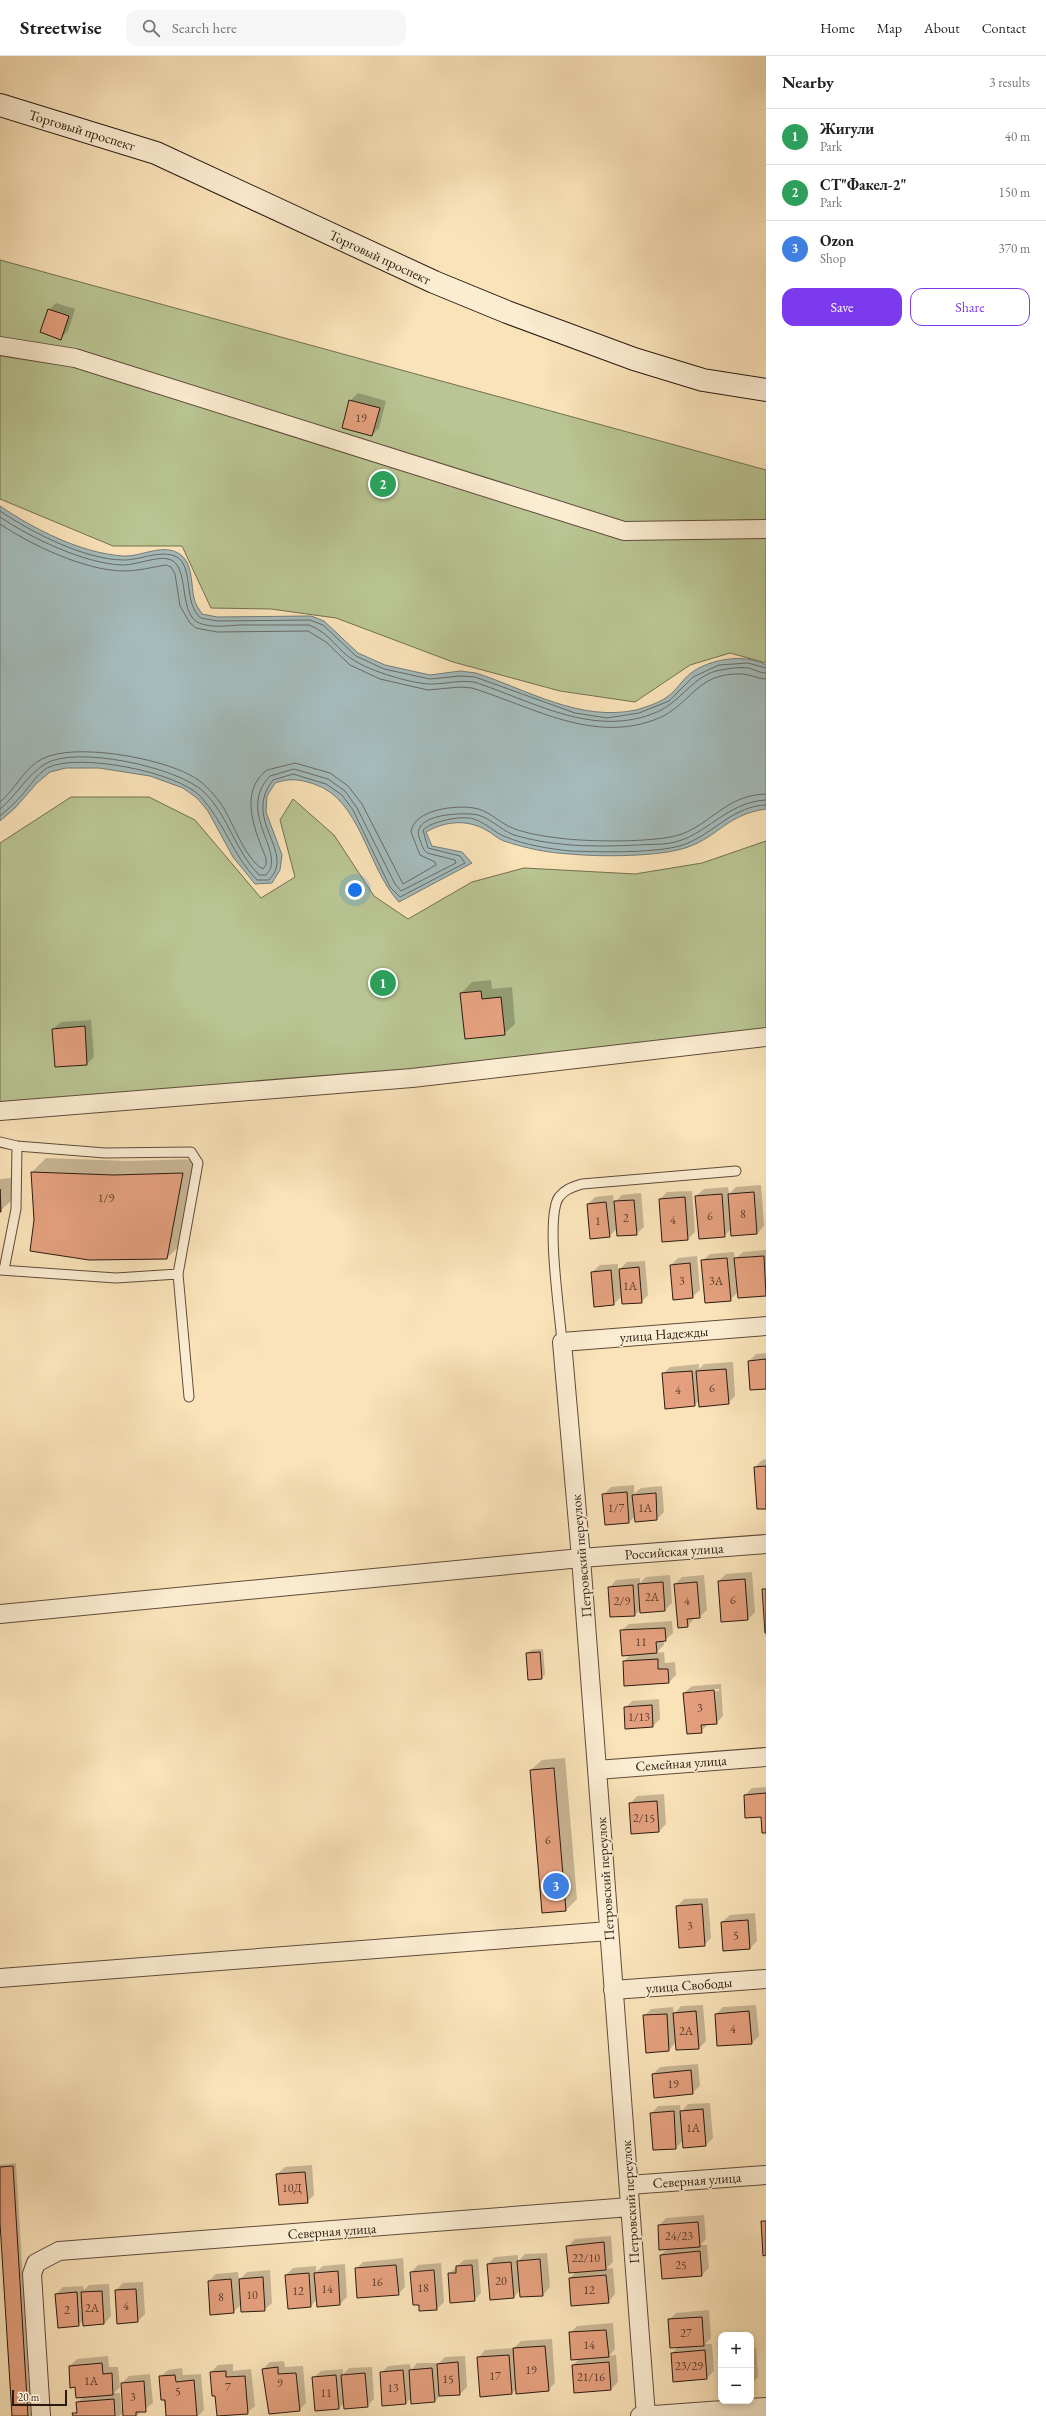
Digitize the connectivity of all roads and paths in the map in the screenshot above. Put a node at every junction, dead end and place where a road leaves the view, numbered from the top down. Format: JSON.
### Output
{"nodes":[{"id":1,"x":0,"y":105,"type":"edge"},
{"id":2,"x":0,"y":346,"type":"edge"},
{"id":3,"x":766,"y":390,"type":"edge"},
{"id":4,"x":766,"y":529,"type":"edge"},
{"id":5,"x":766,"y":1037,"type":"edge"},
{"id":6,"x":0,"y":1111,"type":"edge"},
{"id":7,"x":0,"y":1142,"type":"edge"},
{"id":8,"x":17,"y":1146,"type":"junction"},
{"id":9,"x":736,"y":1171,"type":"dead end"},
{"id":10,"x":2,"y":1270,"type":"edge"},
{"id":11,"x":178,"y":1274,"type":"junction"},
{"id":12,"x":766,"y":1326,"type":"edge"},
{"id":13,"x":562,"y":1342,"type":"junction"},
{"id":14,"x":189,"y":1397,"type":"dead end"},
{"id":15,"x":766,"y":1544,"type":"edge"},
{"id":16,"x":581,"y":1558,"type":"junction"},
{"id":17,"x":0,"y":1614,"type":"edge"},
{"id":18,"x":766,"y":1757,"type":"edge"},
{"id":19,"x":597,"y":1770,"type":"junction"},
{"id":20,"x":609,"y":1931,"type":"junction"},
{"id":21,"x":0,"y":1978,"type":"edge"},
{"id":22,"x":766,"y":1979,"type":"edge"},
{"id":23,"x":613,"y":1990,"type":"junction"},
{"id":24,"x":766,"y":2175,"type":"edge"},
{"id":25,"x":629,"y":2185,"type":"junction"},
{"id":26,"x":630,"y":2207,"type":"junction"},
{"id":27,"x":766,"y":2407,"type":"edge"},
{"id":28,"x":41,"y":2416,"type":"edge"},
{"id":29,"x":640,"y":2416,"type":"edge"},
{"id":30,"x":646,"y":2416,"type":"edge"}],
"edges":[{"from":1,"to":3,"type":"street","name":"Торговый проспект"},
{"from":2,"to":4,"type":"street"},
{"from":5,"to":6,"type":"street"},
{"from":7,"to":8,"type":"lane"},
{"from":8,"to":10,"type":"lane"},
{"from":8,"to":11,"type":"lane"},
{"from":9,"to":13,"type":"lane"},
{"from":10,"to":11,"type":"lane"},
{"from":11,"to":14,"type":"lane"},
{"from":12,"to":13,"type":"street","name":"улица Надежды"},
{"from":13,"to":16,"type":"street","name":"Петровский переулок"},
{"from":15,"to":16,"type":"street","name":"Российская улица"},
{"from":16,"to":17,"type":"street","name":"Российская улица"},
{"from":16,"to":19,"type":"street","name":"Петровский переулок"},
{"from":18,"to":19,"type":"street","name":"Семейная улица"},
{"from":19,"to":20,"type":"street","name":"Петровский переулок"},
{"from":20,"to":21,"type":"street"},
{"from":20,"to":23,"type":"street","name":"Петровский переулок"},
{"from":22,"to":23,"type":"street","name":"улица Свободы"},
{"from":23,"to":25,"type":"street","name":"Петровский переулок"},
{"from":24,"to":25,"type":"street","name":"Северная улица"},
{"from":25,"to":26,"type":"street","name":"Петровский переулок"},
{"from":26,"to":28,"type":"street","name":"Северная улица"},
{"from":26,"to":30,"type":"street","name":"Петровский переулок"},
{"from":27,"to":30,"type":"street"},
{"from":29,"to":30,"type":"street"}]}
